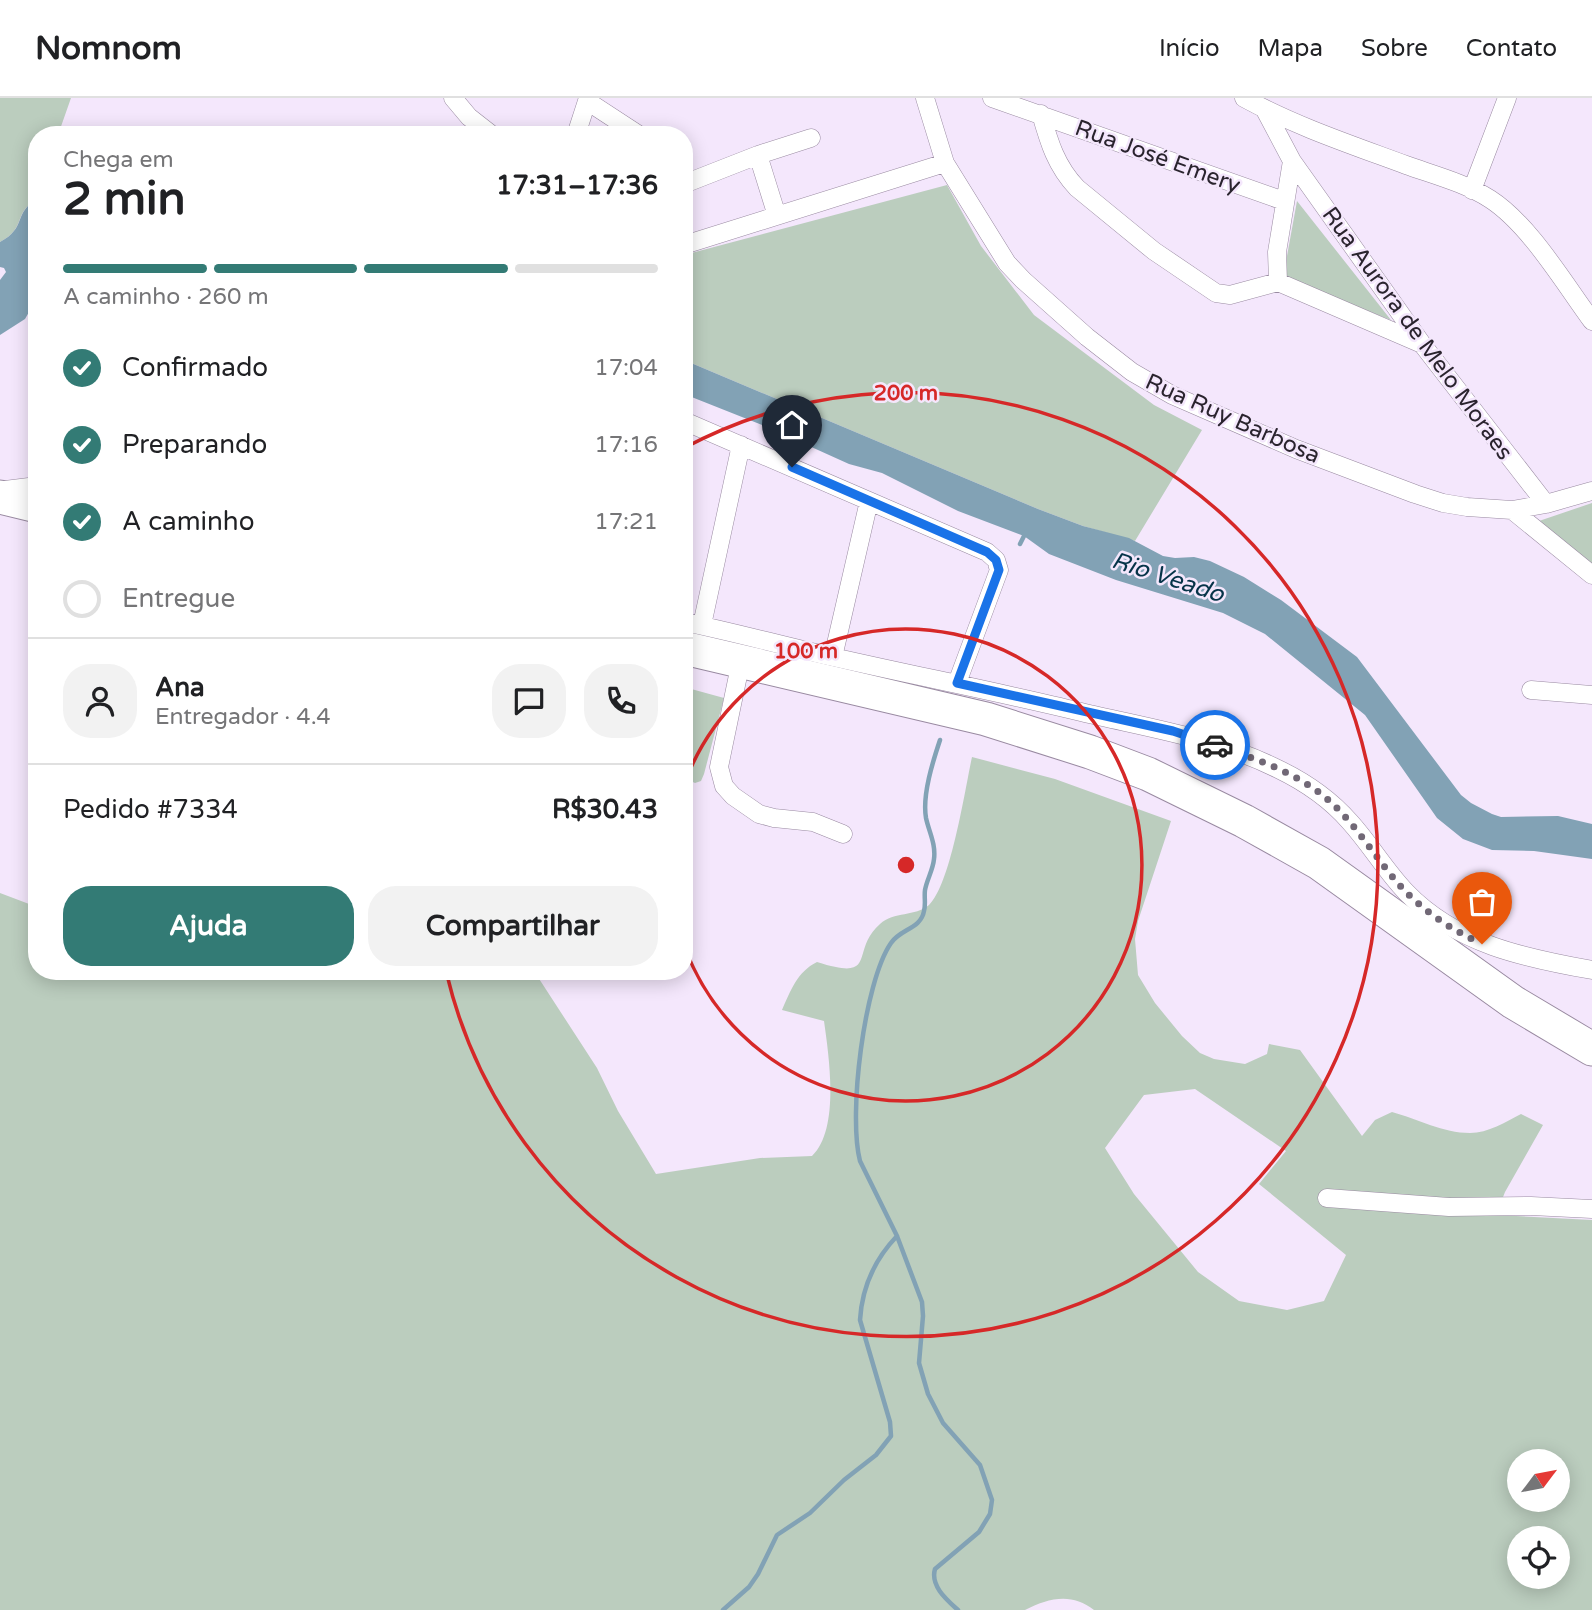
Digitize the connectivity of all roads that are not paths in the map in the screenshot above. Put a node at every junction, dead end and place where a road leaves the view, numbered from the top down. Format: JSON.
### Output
{"nodes":[{"id":1,"x":453,"y":98,"type":"edge"},
{"id":2,"x":925,"y":98,"type":"edge"},
{"id":3,"x":992,"y":98,"type":"edge"},
{"id":4,"x":1244,"y":98,"type":"edge"},
{"id":5,"x":1507,"y":98,"type":"edge"},
{"id":6,"x":588,"y":100,"type":"edge"},
{"id":7,"x":1265,"y":110,"type":"junction"},
{"id":8,"x":1041,"y":114,"type":"junction"},
{"id":9,"x":481,"y":126,"type":"edge"},
{"id":10,"x":579,"y":126,"type":"edge"},
{"id":11,"x":626,"y":126,"type":"edge"},
{"id":12,"x":811,"y":138,"type":"dead end"},
{"id":13,"x":758,"y":155,"type":"junction"},
{"id":14,"x":1292,"y":161,"type":"junction"},
{"id":15,"x":945,"y":163,"type":"junction"},
{"id":16,"x":693,"y":180,"type":"edge"},
{"id":17,"x":1472,"y":190,"type":"junction"},
{"id":18,"x":1284,"y":201,"type":"junction"},
{"id":19,"x":777,"y":216,"type":"junction"},
{"id":20,"x":693,"y":242,"type":"edge"},
{"id":21,"x":1278,"y":282,"type":"junction"},
{"id":22,"x":1592,"y":321,"type":"edge"},
{"id":23,"x":1422,"y":344,"type":"junction"},
{"id":24,"x":693,"y":425,"type":"edge"},
{"id":25,"x":741,"y":445,"type":"junction"},
{"id":26,"x":28,"y":487,"type":"edge"},
{"id":27,"x":0,"y":490,"type":"edge"},
{"id":28,"x":1592,"y":491,"type":"edge"},
{"id":29,"x":0,"y":497,"type":"edge"},
{"id":30,"x":869,"y":501,"type":"junction"},
{"id":31,"x":28,"y":504,"type":"edge"},
{"id":32,"x":1546,"y":504,"type":"junction"},
{"id":33,"x":1512,"y":510,"type":"junction"},
{"id":34,"x":1592,"y":575,"type":"edge"},
{"id":35,"x":693,"y":621,"type":"edge"},
{"id":36,"x":693,"y":633,"type":"edge"},
{"id":37,"x":693,"y":634,"type":"edge"},
{"id":38,"x":834,"y":657,"type":"junction"},
{"id":39,"x":741,"y":661,"type":"junction"},
{"id":40,"x":957,"y":683,"type":"junction"},
{"id":41,"x":1531,"y":690,"type":"dead end"},
{"id":42,"x":1592,"y":695,"type":"edge"},
{"id":43,"x":843,"y":834,"type":"dead end"},
{"id":44,"x":1592,"y":970,"type":"edge"},
{"id":45,"x":1592,"y":1049,"type":"edge"},
{"id":46,"x":1327,"y":1198,"type":"dead end"},
{"id":47,"x":1592,"y":1209,"type":"edge"}],
"edges":[{"from":1,"to":9,"type":"street"},
{"from":2,"to":15,"type":"street","name":"Rua Ruy Barbosa"},
{"from":3,"to":8,"type":"street","name":"Rua José Emery"},
{"from":4,"to":7,"type":"street"},
{"from":5,"to":17,"type":"street"},
{"from":6,"to":10,"type":"street"},
{"from":6,"to":11,"type":"street"},
{"from":7,"to":14,"type":"street","name":"Rua Aurora de Melo Moraes"},
{"from":7,"to":17,"type":"street"},
{"from":8,"to":18,"type":"street","name":"Rua José Emery"},
{"from":8,"to":21,"type":"street"},
{"from":12,"to":13,"type":"street"},
{"from":13,"to":16,"type":"street"},
{"from":13,"to":19,"type":"street"},
{"from":14,"to":18,"type":"street"},
{"from":14,"to":23,"type":"street","name":"Rua Aurora de Melo Moraes"},
{"from":15,"to":19,"type":"street"},
{"from":15,"to":33,"type":"street","name":"Rua Ruy Barbosa"},
{"from":17,"to":22,"type":"street"},
{"from":18,"to":21,"type":"street"},
{"from":19,"to":20,"type":"street"},
{"from":21,"to":23,"type":"street"},
{"from":23,"to":32,"type":"street","name":"Rua Aurora de Melo Moraes"},
{"from":24,"to":25,"type":"street"},
{"from":25,"to":30,"type":"street"},
{"from":25,"to":35,"type":"street"},
{"from":26,"to":27,"type":"street"},
{"from":28,"to":32,"type":"street","name":"Rua Ruy Barbosa"},
{"from":29,"to":31,"type":"highway"},
{"from":30,"to":38,"type":"street"},
{"from":30,"to":40,"type":"street"},
{"from":32,"to":33,"type":"street","name":"Rua Ruy Barbosa"},
{"from":33,"to":34,"type":"street"},
{"from":36,"to":38,"type":"street"},
{"from":37,"to":39,"type":"highway"},
{"from":38,"to":40,"type":"street"},
{"from":39,"to":43,"type":"street"},
{"from":39,"to":45,"type":"highway"},
{"from":40,"to":44,"type":"street"},
{"from":41,"to":42,"type":"street"},
{"from":46,"to":47,"type":"street"}]}
